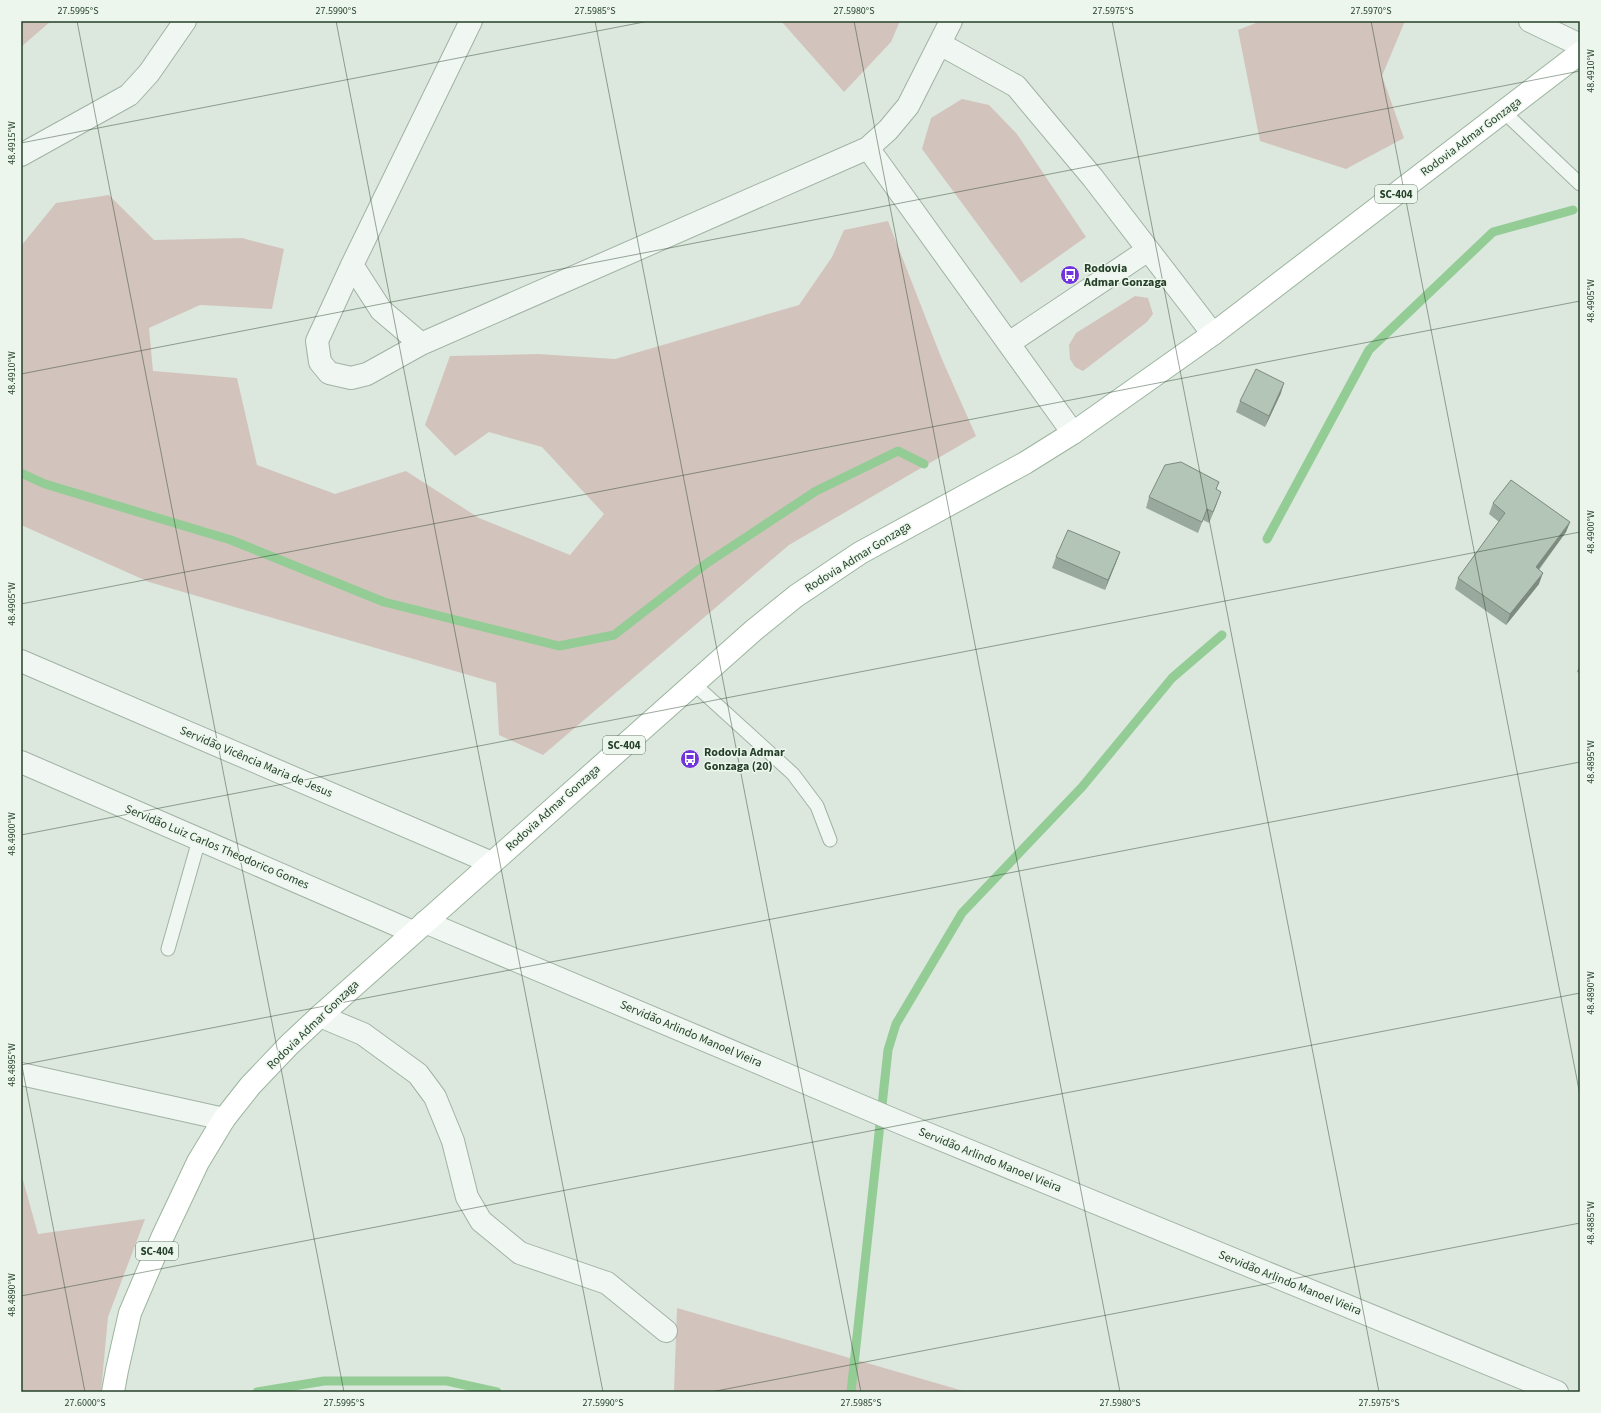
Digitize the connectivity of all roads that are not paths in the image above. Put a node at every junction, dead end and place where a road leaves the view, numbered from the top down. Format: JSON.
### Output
{"nodes":[{"id":1,"x":185,"y":21,"type":"edge"},
{"id":2,"x":471,"y":21,"type":"edge"},
{"id":3,"x":951,"y":21,"type":"edge"},
{"id":4,"x":1530,"y":21,"type":"edge"},
{"id":5,"x":940,"y":44,"type":"junction"},
{"id":6,"x":1580,"y":45,"type":"edge"},
{"id":7,"x":1580,"y":53,"type":"edge"},
{"id":8,"x":1504,"y":112,"type":"junction"},
{"id":9,"x":868,"y":148,"type":"junction"},
{"id":10,"x":21,"y":155,"type":"edge"},
{"id":11,"x":1580,"y":184,"type":"edge"},
{"id":12,"x":1148,"y":250,"type":"junction"},
{"id":13,"x":352,"y":265,"type":"junction"},
{"id":14,"x":1212,"y":334,"type":"junction"},
{"id":15,"x":1009,"y":343,"type":"junction"},
{"id":16,"x":421,"y":344,"type":"junction"},
{"id":17,"x":1073,"y":433,"type":"junction"},
{"id":18,"x":21,"y":661,"type":"edge"},
{"id":19,"x":694,"y":684,"type":"junction"},
{"id":20,"x":21,"y":762,"type":"edge"},
{"id":21,"x":199,"y":840,"type":"junction"},
{"id":22,"x":830,"y":840,"type":"dead end"},
{"id":23,"x":492,"y":863,"type":"junction"},
{"id":24,"x":419,"y":927,"type":"junction"},
{"id":25,"x":168,"y":948,"type":"dead end"},
{"id":26,"x":320,"y":1016,"type":"junction"},
{"id":27,"x":21,"y":1074,"type":"edge"},
{"id":28,"x":224,"y":1119,"type":"junction"},
{"id":29,"x":666,"y":1331,"type":"dead end"},
{"id":30,"x":113,"y":1392,"type":"edge"},
{"id":31,"x":1557,"y":1392,"type":"edge"}],
"edges":[{"from":1,"to":10,"type":"street"},
{"from":2,"to":13,"type":"street"},
{"from":3,"to":5,"type":"street"},
{"from":4,"to":6,"type":"street"},
{"from":5,"to":9,"type":"street"},
{"from":5,"to":12,"type":"street"},
{"from":7,"to":8,"type":"main road","name":"Rodovia Admar Gonzaga","number":"SC-404"},
{"from":8,"to":11,"type":"lane"},
{"from":8,"to":14,"type":"main road","name":"Rodovia Admar Gonzaga","number":"SC-404"},
{"from":9,"to":15,"type":"street"},
{"from":9,"to":16,"type":"street"},
{"from":12,"to":14,"type":"street"},
{"from":12,"to":15,"type":"street"},
{"from":13,"to":16,"type":"street"},
{"from":13,"to":16,"type":"street"},
{"from":14,"to":17,"type":"main road","name":"Rodovia Admar Gonzaga","number":"SC-404"},
{"from":15,"to":17,"type":"street"},
{"from":17,"to":19,"type":"main road","name":"Rodovia Admar Gonzaga","number":"SC-404"},
{"from":18,"to":23,"type":"street","name":"Servidão Vicência Maria de Jesus"},
{"from":19,"to":22,"type":"lane"},
{"from":19,"to":23,"type":"main road","name":"Rodovia Admar Gonzaga","number":"SC-404"},
{"from":20,"to":21,"type":"street","name":"Servidão Luiz Carlos Theodorico Gomes"},
{"from":21,"to":24,"type":"street","name":"Servidão Luiz Carlos Theodorico Gomes"},
{"from":21,"to":25,"type":"lane"},
{"from":23,"to":24,"type":"main road","name":"Rodovia Admar Gonzaga","number":"SC-404"},
{"from":24,"to":26,"type":"main road","name":"Rodovia Admar Gonzaga","number":"SC-404"},
{"from":24,"to":31,"type":"street","name":"Servidão Arlindo Manoel Vieira"},
{"from":26,"to":28,"type":"main road","name":"Rodovia Admar Gonzaga","number":"SC-404"},
{"from":26,"to":29,"type":"street"},
{"from":27,"to":28,"type":"street"},
{"from":28,"to":30,"type":"main road","name":"Rodovia Admar Gonzaga","number":"SC-404"}]}
